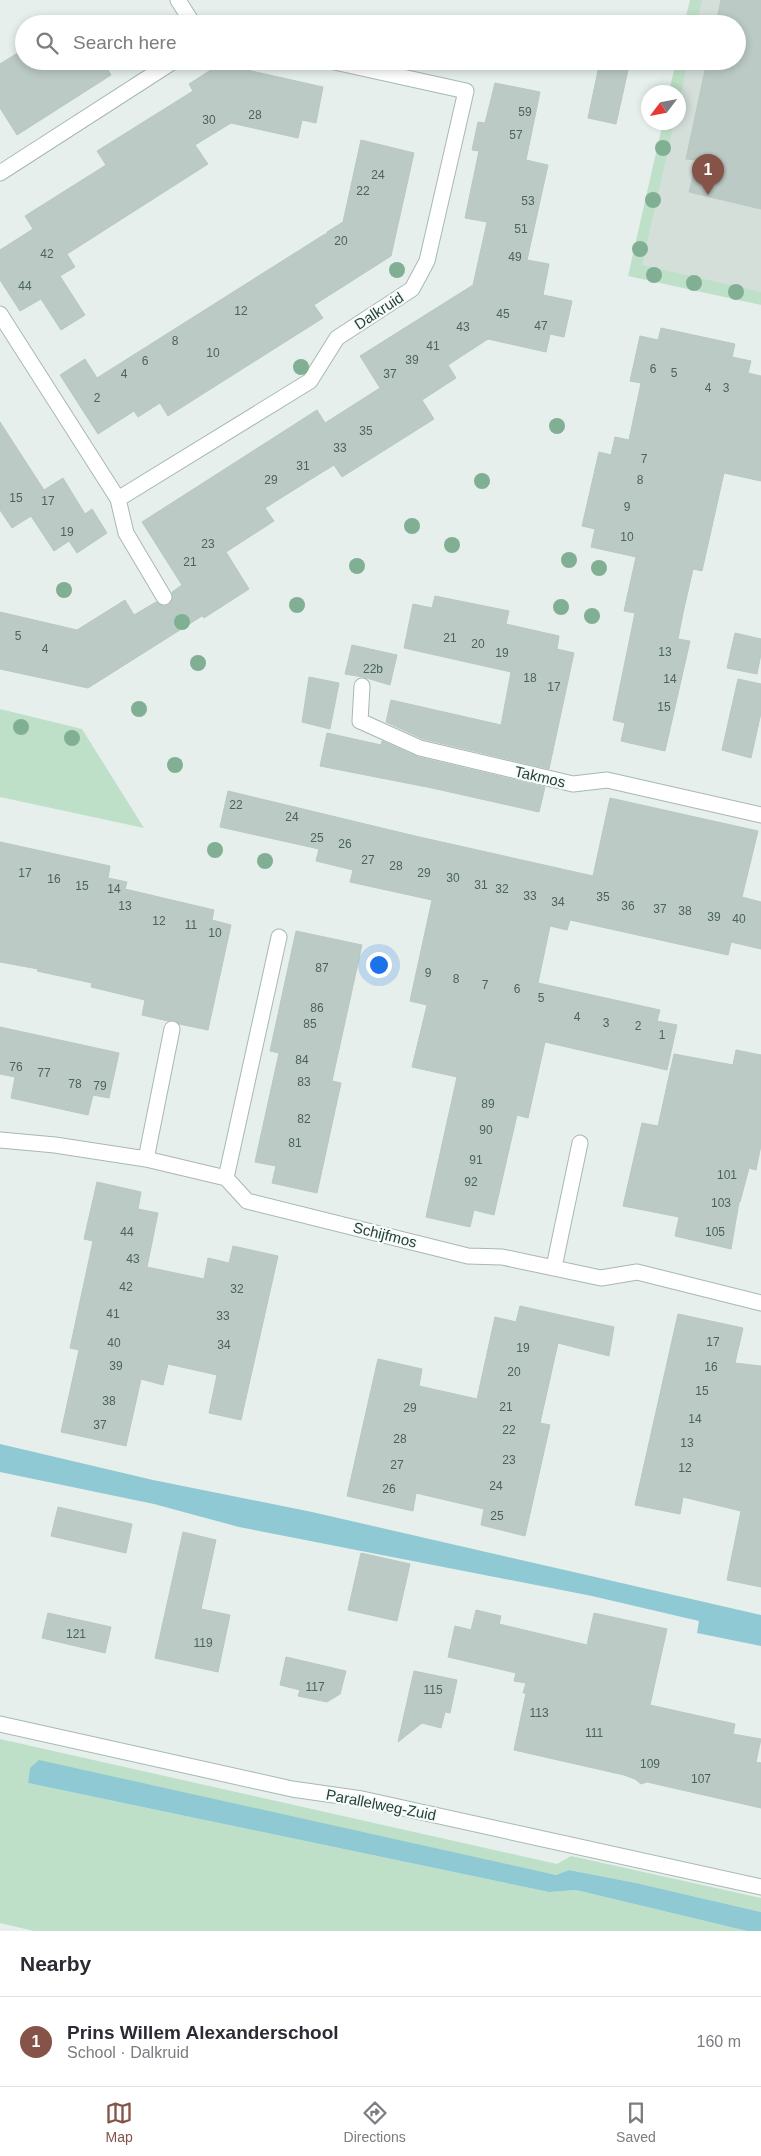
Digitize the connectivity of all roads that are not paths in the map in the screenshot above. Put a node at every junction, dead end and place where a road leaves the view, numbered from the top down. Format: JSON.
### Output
{"nodes":[{"id":1,"x":178,"y":0,"type":"edge"},
{"id":2,"x":187,"y":15,"type":"edge"},
{"id":3,"x":160,"y":70,"type":"edge"},
{"id":4,"x":371,"y":70,"type":"edge"},
{"id":5,"x":0,"y":173,"type":"edge"},
{"id":6,"x":0,"y":314,"type":"edge"},
{"id":7,"x":118,"y":499,"type":"junction"},
{"id":8,"x":164,"y":597,"type":"dead end"},
{"id":9,"x":362,"y":686,"type":"dead end"},
{"id":10,"x":761,"y":815,"type":"edge"},
{"id":11,"x":280,"y":936,"type":"dead end"},
{"id":12,"x":172,"y":1029,"type":"dead end"},
{"id":13,"x":0,"y":1140,"type":"edge"},
{"id":14,"x":580,"y":1143,"type":"dead end"},
{"id":15,"x":146,"y":1158,"type":"junction"},
{"id":16,"x":226,"y":1178,"type":"junction"},
{"id":17,"x":554,"y":1267,"type":"junction"},
{"id":18,"x":761,"y":1303,"type":"edge"},
{"id":19,"x":0,"y":1724,"type":"edge"},
{"id":20,"x":761,"y":1887,"type":"edge"}],
"edges":[{"from":1,"to":2,"type":"street"},
{"from":3,"to":5,"type":"street"},
{"from":4,"to":7,"type":"street","name":"Dalkruid"},
{"from":6,"to":7,"type":"street"},
{"from":7,"to":8,"type":"street"},
{"from":9,"to":10,"type":"street","name":"Takmos"},
{"from":11,"to":16,"type":"street"},
{"from":12,"to":15,"type":"street"},
{"from":13,"to":15,"type":"street"},
{"from":14,"to":17,"type":"street"},
{"from":15,"to":16,"type":"street"},
{"from":16,"to":17,"type":"street","name":"Schijfmos"},
{"from":17,"to":18,"type":"street","name":"Schijfmos"},
{"from":19,"to":20,"type":"street","name":"Parallelweg-Zuid"}]}
